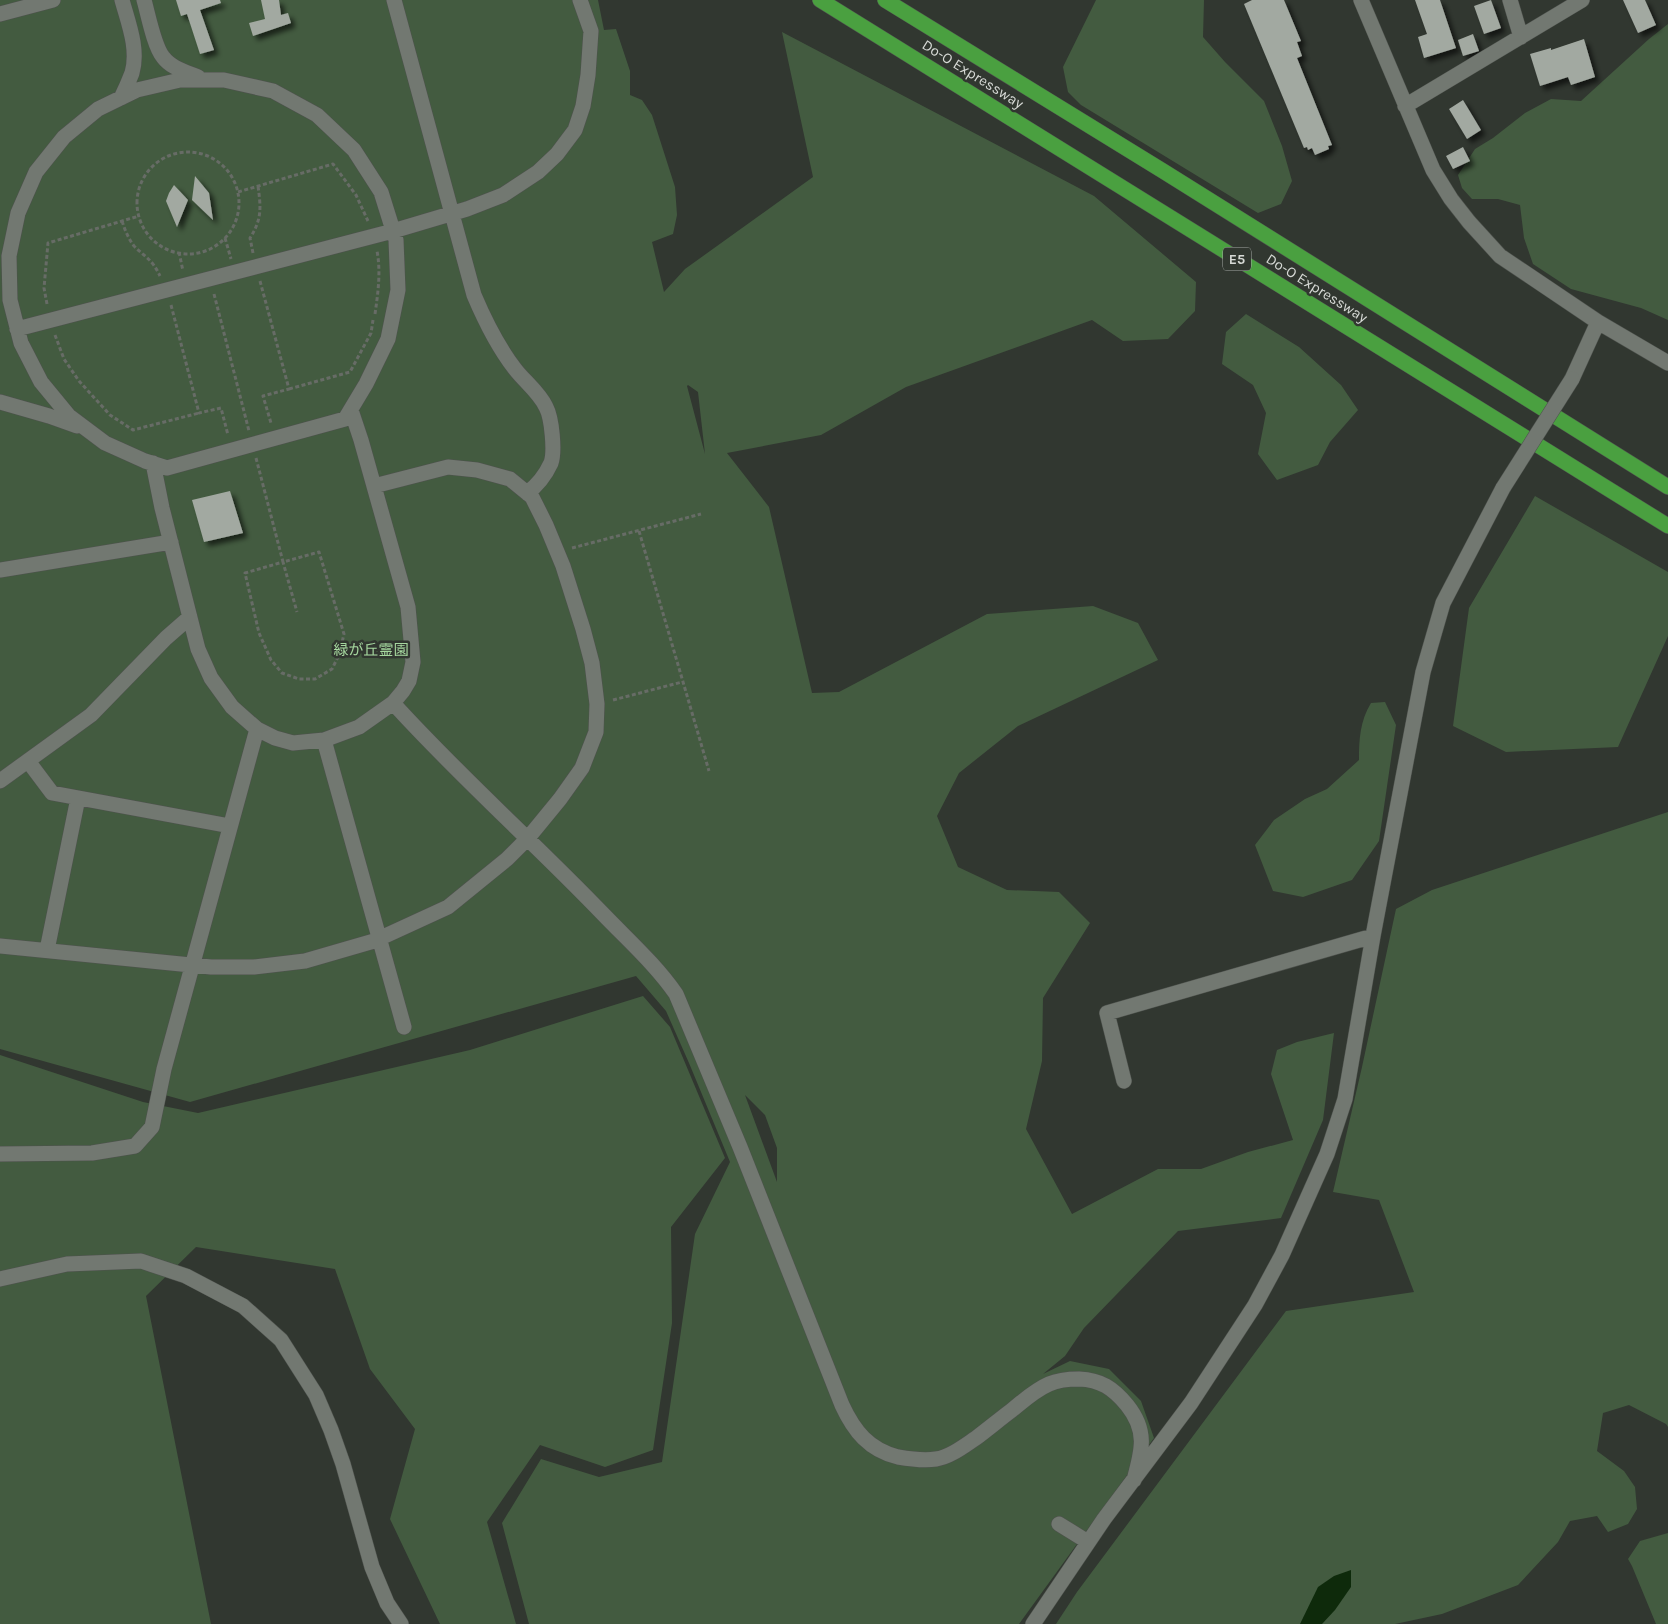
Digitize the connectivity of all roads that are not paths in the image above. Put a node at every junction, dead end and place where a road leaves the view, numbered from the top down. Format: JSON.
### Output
{"nodes":[{"id":1,"x":53,"y":0,"type":"edge"},
{"id":2,"x":122,"y":0,"type":"edge"},
{"id":3,"x":144,"y":0,"type":"edge"},
{"id":4,"x":394,"y":0,"type":"edge"},
{"id":5,"x":580,"y":0,"type":"edge"},
{"id":6,"x":820,"y":0,"type":"edge"},
{"id":7,"x":885,"y":0,"type":"edge"},
{"id":8,"x":1361,"y":0,"type":"edge"},
{"id":9,"x":1510,"y":0,"type":"edge"},
{"id":10,"x":1582,"y":0,"type":"edge"},
{"id":11,"x":0,"y":14,"type":"edge"},
{"id":12,"x":1521,"y":37,"type":"junction"},
{"id":13,"x":205,"y":80,"type":"junction"},
{"id":14,"x":121,"y":98,"type":"junction"},
{"id":15,"x":1405,"y":106,"type":"junction"},
{"id":16,"x":451,"y":214,"type":"junction"},
{"id":17,"x":393,"y":230,"type":"junction"},
{"id":18,"x":1598,"y":322,"type":"junction"},
{"id":19,"x":17,"y":329,"type":"junction"},
{"id":20,"x":1668,"y":363,"type":"edge"},
{"id":21,"x":0,"y":402,"type":"edge"},
{"id":22,"x":351,"y":410,"type":"junction"},
{"id":23,"x":88,"y":430,"type":"junction"},
{"id":24,"x":153,"y":464,"type":"junction"},
{"id":25,"x":374,"y":486,"type":"junction"},
{"id":26,"x":1668,"y":487,"type":"edge"},
{"id":27,"x":527,"y":493,"type":"junction"},
{"id":28,"x":1668,"y":526,"type":"edge"},
{"id":29,"x":171,"y":542,"type":"junction"},
{"id":30,"x":0,"y":570,"type":"edge"},
{"id":31,"x":190,"y":617,"type":"junction"},
{"id":32,"x":393,"y":703,"type":"junction"},
{"id":33,"x":257,"y":729,"type":"junction"},
{"id":34,"x":324,"y":740,"type":"junction"},
{"id":35,"x":28,"y":761,"type":"junction"},
{"id":36,"x":0,"y":781,"type":"edge"},
{"id":37,"x":78,"y":798,"type":"junction"},
{"id":38,"x":230,"y":826,"type":"junction"},
{"id":39,"x":528,"y":838,"type":"junction"},
{"id":40,"x":1373,"y":936,"type":"junction"},
{"id":41,"x":380,"y":939,"type":"junction"},
{"id":42,"x":0,"y":946,"type":"edge"},
{"id":43,"x":47,"y":950,"type":"junction"},
{"id":44,"x":193,"y":964,"type":"junction"},
{"id":45,"x":404,"y":1027,"type":"dead end"},
{"id":46,"x":1124,"y":1081,"type":"dead end"},
{"id":47,"x":0,"y":1154,"type":"edge"},
{"id":48,"x":0,"y":1279,"type":"edge"},
{"id":49,"x":1134,"y":1480,"type":"junction"},
{"id":50,"x":1059,"y":1524,"type":"dead end"},
{"id":51,"x":1088,"y":1542,"type":"junction"},
{"id":52,"x":401,"y":1624,"type":"edge"},
{"id":53,"x":1033,"y":1624,"type":"edge"}],
"edges":[{"from":1,"to":11,"type":"street"},
{"from":2,"to":14,"type":"street"},
{"from":3,"to":13,"type":"street"},
{"from":4,"to":16,"type":"street"},
{"from":5,"to":16,"type":"street"},
{"from":6,"to":28,"type":"highway","name":"Do-O Expressway","number":"E5"},
{"from":7,"to":26,"type":"highway","name":"Do-O Expressway","number":"E5"},
{"from":8,"to":15,"type":"street"},
{"from":9,"to":12,"type":"street"},
{"from":10,"to":12,"type":"street"},
{"from":12,"to":15,"type":"street"},
{"from":13,"to":14,"type":"street"},
{"from":13,"to":17,"type":"street"},
{"from":14,"to":19,"type":"street"},
{"from":15,"to":18,"type":"street"},
{"from":16,"to":17,"type":"street"},
{"from":16,"to":27,"type":"street"},
{"from":17,"to":19,"type":"street"},
{"from":17,"to":22,"type":"street"},
{"from":18,"to":20,"type":"street"},
{"from":18,"to":40,"type":"street","bridge":true},
{"from":19,"to":23,"type":"street"},
{"from":21,"to":23,"type":"street"},
{"from":22,"to":24,"type":"street"},
{"from":22,"to":25,"type":"street"},
{"from":23,"to":24,"type":"street"},
{"from":24,"to":29,"type":"street"},
{"from":25,"to":27,"type":"street"},
{"from":25,"to":32,"type":"street"},
{"from":27,"to":39,"type":"street"},
{"from":29,"to":30,"type":"street"},
{"from":29,"to":31,"type":"street"},
{"from":31,"to":33,"type":"street"},
{"from":31,"to":35,"type":"street"},
{"from":32,"to":34,"type":"street"},
{"from":32,"to":39,"type":"street"},
{"from":33,"to":34,"type":"street"},
{"from":33,"to":38,"type":"street"},
{"from":34,"to":41,"type":"street"},
{"from":35,"to":36,"type":"street"},
{"from":35,"to":37,"type":"street"},
{"from":37,"to":38,"type":"street"},
{"from":37,"to":43,"type":"street"},
{"from":38,"to":44,"type":"street"},
{"from":39,"to":41,"type":"street"},
{"from":39,"to":49,"type":"street"},
{"from":40,"to":46,"type":"street"},
{"from":40,"to":49,"type":"street"},
{"from":41,"to":44,"type":"street"},
{"from":41,"to":45,"type":"street"},
{"from":42,"to":43,"type":"street"},
{"from":43,"to":44,"type":"street"},
{"from":44,"to":47,"type":"street"},
{"from":48,"to":52,"type":"street"},
{"from":49,"to":51,"type":"street"},
{"from":50,"to":51,"type":"street"},
{"from":51,"to":53,"type":"street"}]}
